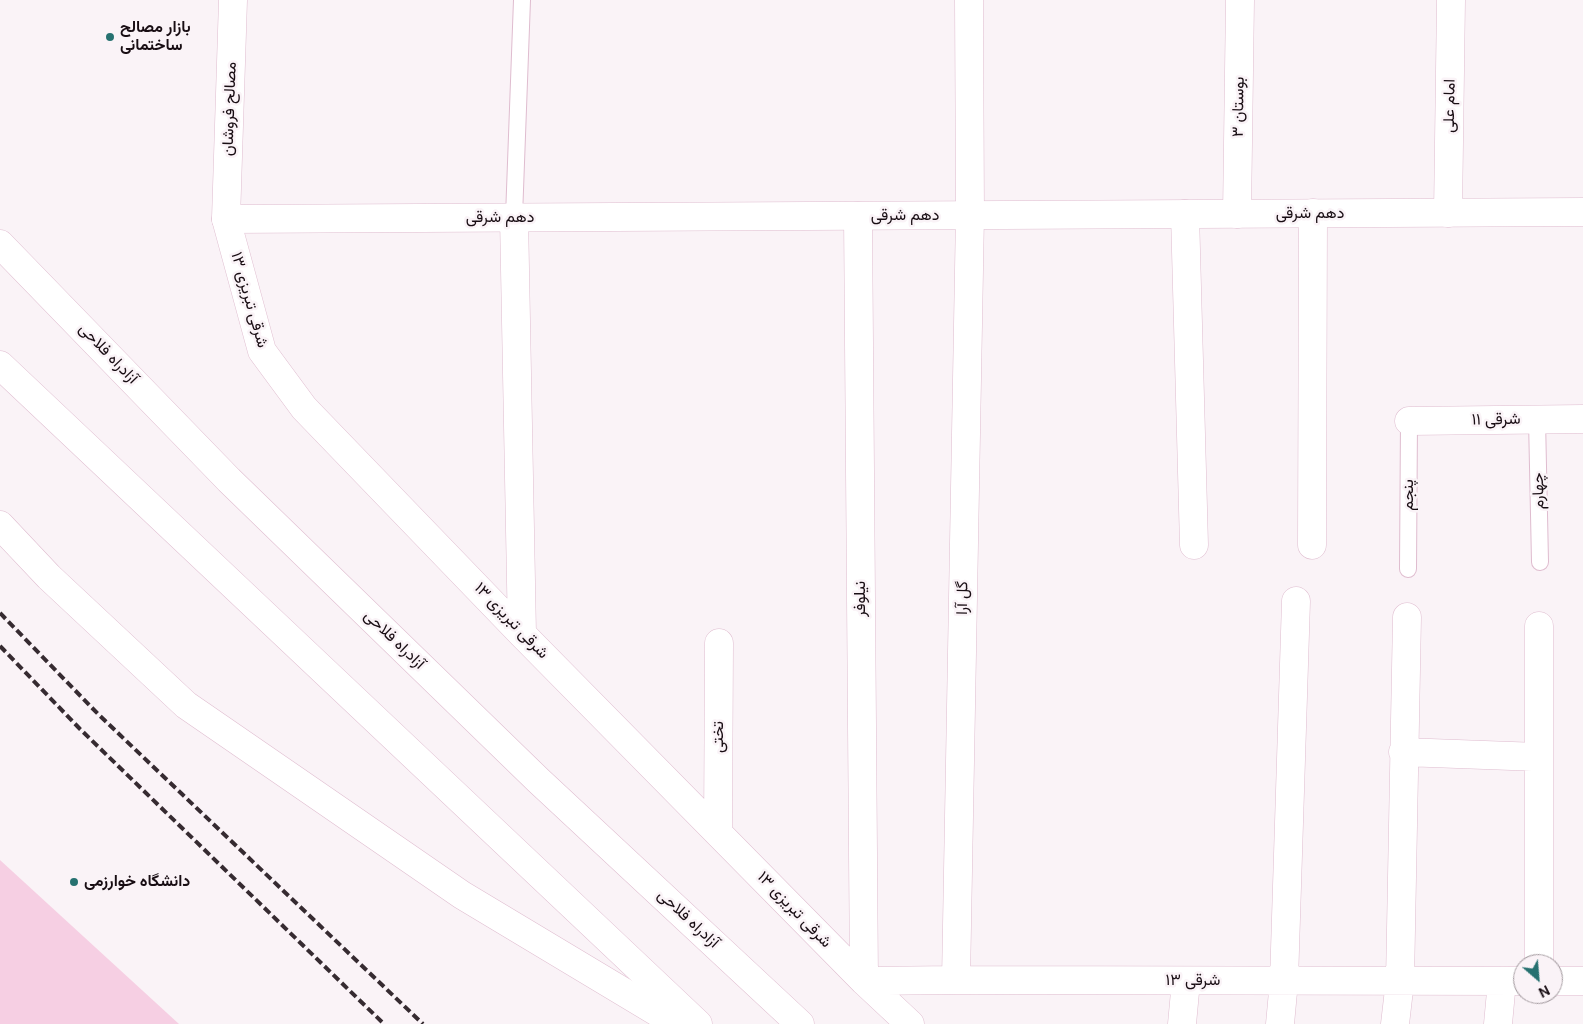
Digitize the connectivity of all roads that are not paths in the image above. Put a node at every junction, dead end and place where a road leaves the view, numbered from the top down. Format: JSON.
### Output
{"nodes":[{"id":1,"x":233,"y":0,"type":"edge"},
{"id":2,"x":522,"y":0,"type":"edge"},
{"id":3,"x":969,"y":0,"type":"edge"},
{"id":4,"x":1240,"y":0,"type":"edge"},
{"id":5,"x":1451,"y":0,"type":"edge"},
{"id":6,"x":1583,"y":212,"type":"edge"},
{"id":7,"x":1448,"y":213,"type":"junction"},
{"id":8,"x":1185,"y":214,"type":"junction"},
{"id":9,"x":1237,"y":214,"type":"junction"},
{"id":10,"x":1313,"y":214,"type":"junction"},
{"id":11,"x":970,"y":215,"type":"junction"},
{"id":12,"x":858,"y":216,"type":"junction"},
{"id":13,"x":514,"y":218,"type":"junction"},
{"id":14,"x":226,"y":219,"type":"junction"},
{"id":15,"x":0,"y":244,"type":"edge"},
{"id":16,"x":0,"y":365,"type":"edge"},
{"id":17,"x":1583,"y":419,"type":"edge"},
{"id":18,"x":1537,"y":420,"type":"junction"},
{"id":19,"x":1409,"y":421,"type":"joint"},
{"id":20,"x":0,"y":525,"type":"edge"},
{"id":21,"x":1194,"y":545,"type":"dead end"},
{"id":22,"x":1312,"y":545,"type":"dead end"},
{"id":23,"x":1540,"y":562,"type":"dead end"},
{"id":24,"x":1408,"y":569,"type":"dead end"},
{"id":25,"x":1296,"y":601,"type":"dead end"},
{"id":26,"x":1407,"y":617,"type":"dead end"},
{"id":27,"x":1539,"y":626,"type":"dead end"},
{"id":28,"x":522,"y":634,"type":"junction"},
{"id":29,"x":719,"y":643,"type":"dead end"},
{"id":30,"x":1404,"y":752,"type":"junction"},
{"id":31,"x":1539,"y":756,"type":"junction"},
{"id":32,"x":718,"y":832,"type":"junction"},
{"id":33,"x":1539,"y":954,"type":"edge"},
{"id":34,"x":956,"y":980,"type":"junction"},
{"id":35,"x":1186,"y":981,"type":"junction"},
{"id":36,"x":1284,"y":981,"type":"junction"},
{"id":37,"x":1400,"y":981,"type":"junction"},
{"id":38,"x":1512,"y":981,"type":"edge"},
{"id":39,"x":1563,"y":981,"type":"edge"},
{"id":40,"x":1583,"y":981,"type":"edge"},
{"id":41,"x":864,"y":982,"type":"junction"},
{"id":42,"x":676,"y":1024,"type":"edge"},
{"id":43,"x":698,"y":1024,"type":"edge"},
{"id":44,"x":800,"y":1024,"type":"edge"},
{"id":45,"x":910,"y":1024,"type":"edge"},
{"id":46,"x":1182,"y":1024,"type":"edge"},
{"id":47,"x":1280,"y":1024,"type":"edge"},
{"id":48,"x":1395,"y":1024,"type":"edge"},
{"id":49,"x":1498,"y":1024,"type":"edge"}],
"edges":[{"from":1,"to":14,"type":"main road","name":"مصالح فروشان"},
{"from":2,"to":13,"type":"lane"},
{"from":3,"to":11,"type":"main road","name":"گل آرا"},
{"from":4,"to":9,"type":"main road","name":"بوستان ۳"},
{"from":5,"to":7,"type":"main road","name":"امام علی"},
{"from":6,"to":7,"type":"main road","name":"دهم شرقی"},
{"from":7,"to":10,"type":"main road","name":"دهم شرقی"},
{"from":8,"to":9,"type":"main road","name":"دهم شرقی"},
{"from":8,"to":11,"type":"main road","name":"دهم شرقی"},
{"from":8,"to":21,"type":"main road"},
{"from":9,"to":10,"type":"main road","name":"دهم شرقی"},
{"from":10,"to":22,"type":"main road"},
{"from":11,"to":12,"type":"main road","name":"دهم شرقی"},
{"from":11,"to":34,"type":"main road","name":"گل آرا"},
{"from":12,"to":13,"type":"main road","name":"دهم شرقی"},
{"from":12,"to":41,"type":"main road","name":"نیلوفر"},
{"from":13,"to":14,"type":"main road","name":"دهم شرقی"},
{"from":13,"to":28,"type":"main road"},
{"from":14,"to":28,"type":"main road","name":"۱۳ شرقی تبریزی"},
{"from":15,"to":44,"type":"main road","name":"آزادراه فلاحی"},
{"from":16,"to":43,"type":"main road"},
{"from":17,"to":18,"type":"main road","name":"۱۱ شرقی"},
{"from":18,"to":19,"type":"main road","name":"۱۱ شرقی"},
{"from":18,"to":23,"type":"lane","name":"چهارم"},
{"from":19,"to":24,"type":"lane","name":"پنجم"},
{"from":20,"to":42,"type":"main road"},
{"from":25,"to":36,"type":"main road"},
{"from":26,"to":30,"type":"main road"},
{"from":27,"to":31,"type":"main road"},
{"from":28,"to":32,"type":"main road","name":"۱۳ شرقی تبریزی"},
{"from":29,"to":32,"type":"main road","name":"تختی"},
{"from":30,"to":31,"type":"main road"},
{"from":30,"to":37,"type":"main road"},
{"from":31,"to":33,"type":"main road"},
{"from":32,"to":41,"type":"main road","name":"۱۳ شرقی تبریزی"},
{"from":34,"to":35,"type":"main road","name":"۱۳ شرقی"},
{"from":34,"to":41,"type":"main road","name":"۱۳ شرقی"},
{"from":35,"to":36,"type":"main road","name":"۱۳ شرقی"},
{"from":35,"to":46,"type":"main road"},
{"from":36,"to":37,"type":"main road","name":"۱۳ شرقی"},
{"from":36,"to":47,"type":"main road"},
{"from":37,"to":38,"type":"main road","name":"۱۳ شرقی"},
{"from":37,"to":48,"type":"main road"},
{"from":38,"to":49,"type":"main road"},
{"from":39,"to":40,"type":"main road"},
{"from":41,"to":45,"type":"main road","name":"۱۳ شرقی تبریزی"}]}
